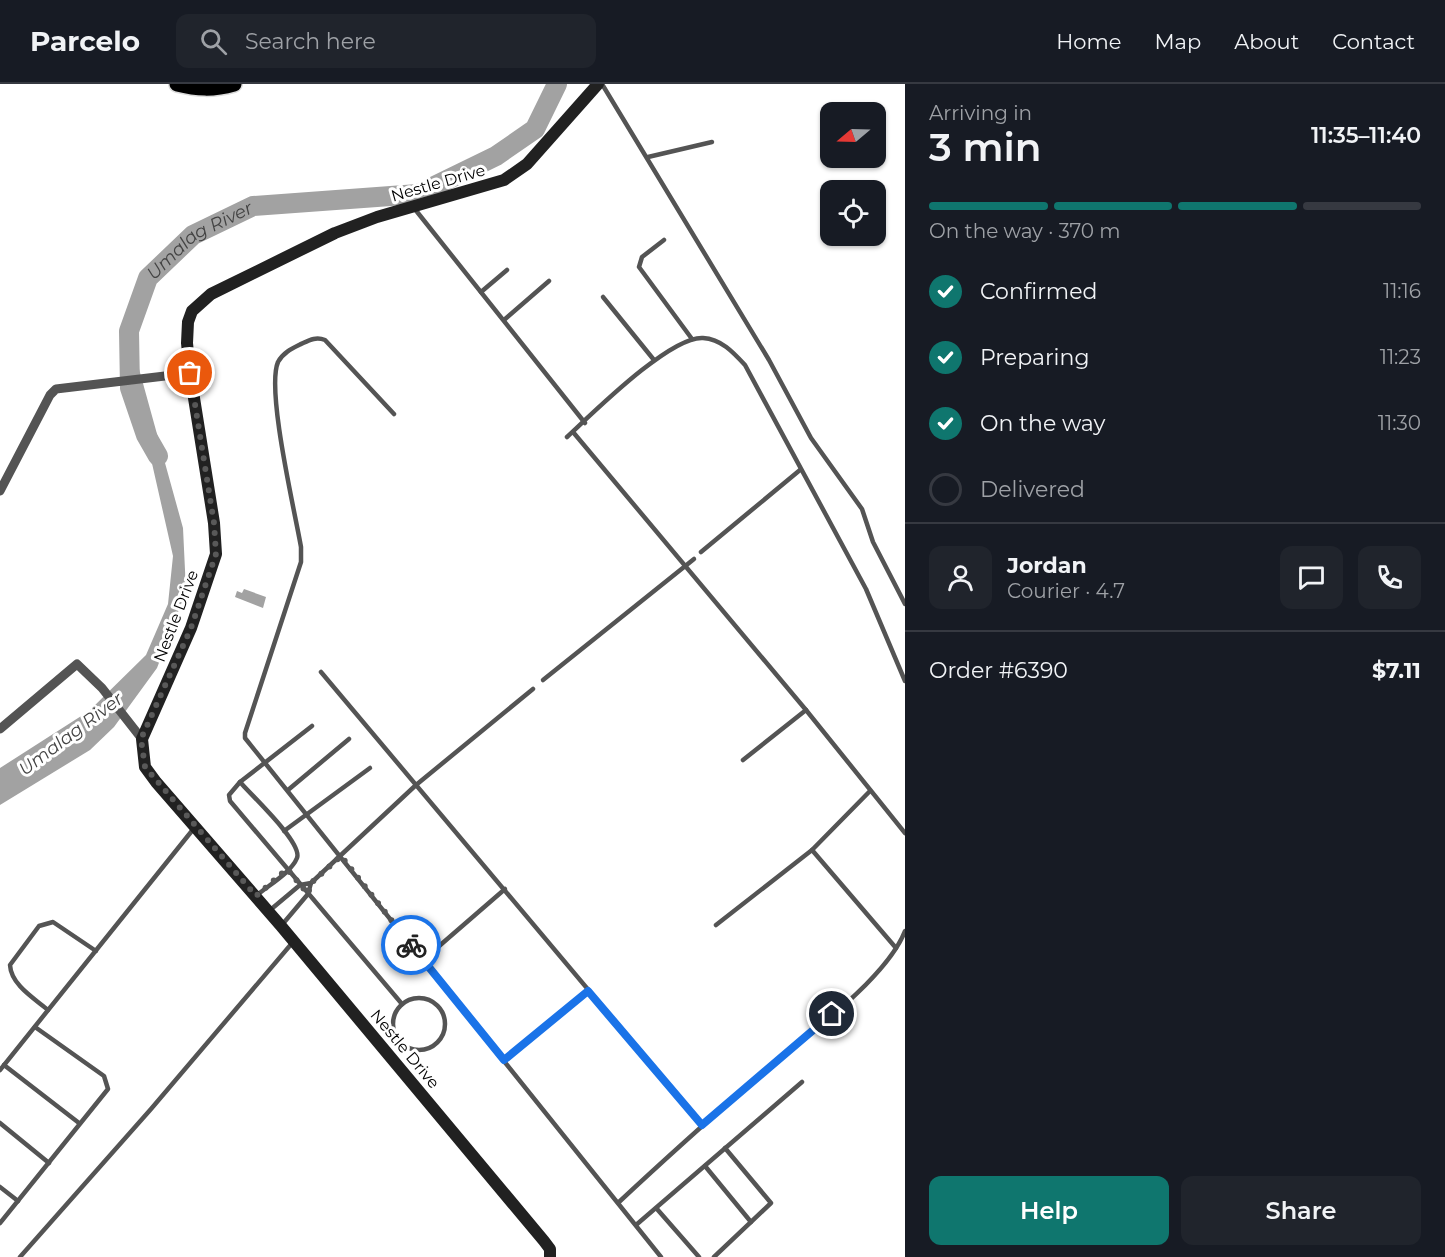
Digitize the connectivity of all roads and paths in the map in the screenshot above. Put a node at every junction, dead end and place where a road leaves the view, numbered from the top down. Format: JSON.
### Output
{"nodes":[{"id":1,"x":177,"y":84,"type":"edge"},
{"id":2,"x":234,"y":84,"type":"edge"},
{"id":3,"x":600,"y":84,"type":"edge"},
{"id":4,"x":712,"y":142,"type":"dead end"},
{"id":5,"x":648,"y":157,"type":"junction"},
{"id":6,"x":414,"y":208,"type":"junction"},
{"id":7,"x":664,"y":240,"type":"dead end"},
{"id":8,"x":507,"y":270,"type":"dead end"},
{"id":9,"x":549,"y":281,"type":"dead end"},
{"id":10,"x":481,"y":292,"type":"junction"},
{"id":11,"x":603,"y":297,"type":"dead end"},
{"id":12,"x":504,"y":320,"type":"junction"},
{"id":13,"x":693,"y":339,"type":"junction"},
{"id":14,"x":654,"y":360,"type":"junction"},
{"id":15,"x":190,"y":373,"type":"junction"},
{"id":16,"x":394,"y":414,"type":"dead end"},
{"id":17,"x":585,"y":423,"type":"junction"},
{"id":18,"x":573,"y":432,"type":"junction"},
{"id":19,"x":567,"y":437,"type":"dead end"},
{"id":20,"x":800,"y":470,"type":"junction"},
{"id":21,"x":0,"y":491,"type":"edge"},
{"id":22,"x":701,"y":552,"type":"dead end"},
{"id":23,"x":694,"y":558,"type":"dead end"},
{"id":24,"x":684,"y":567,"type":"junction"},
{"id":25,"x":905,"y":604,"type":"edge"},
{"id":26,"x":321,"y":672,"type":"dead end"},
{"id":27,"x":543,"y":680,"type":"dead end"},
{"id":28,"x":905,"y":681,"type":"edge"},
{"id":29,"x":533,"y":689,"type":"dead end"},
{"id":30,"x":806,"y":710,"type":"junction"},
{"id":31,"x":312,"y":726,"type":"dead end"},
{"id":32,"x":0,"y":729,"type":"edge"},
{"id":33,"x":141,"y":739,"type":"junction"},
{"id":34,"x":349,"y":739,"type":"dead end"},
{"id":35,"x":743,"y":760,"type":"dead end"},
{"id":36,"x":266,"y":763,"type":"junction"},
{"id":37,"x":370,"y":768,"type":"dead end"},
{"id":38,"x":240,"y":782,"type":"junction"},
{"id":39,"x":416,"y":785,"type":"junction"},
{"id":40,"x":288,"y":790,"type":"junction"},
{"id":41,"x":870,"y":791,"type":"junction"},
{"id":42,"x":307,"y":813,"type":"junction"},
{"id":43,"x":195,"y":827,"type":"junction"},
{"id":44,"x":284,"y":831,"type":"junction"},
{"id":45,"x":905,"y":833,"type":"edge"},
{"id":46,"x":812,"y":850,"type":"junction"},
{"id":47,"x":341,"y":856,"type":"junction"},
{"id":48,"x":287,"y":869,"type":"junction"},
{"id":49,"x":311,"y":883,"type":"junction"},
{"id":50,"x":300,"y":885,"type":"junction"},
{"id":51,"x":505,"y":889,"type":"junction"},
{"id":52,"x":308,"y":894,"type":"junction"},
{"id":53,"x":256,"y":896,"type":"junction"},
{"id":54,"x":269,"y":911,"type":"junction"},
{"id":55,"x":716,"y":925,"type":"dead end"},
{"id":56,"x":281,"y":926,"type":"junction"},
{"id":57,"x":905,"y":932,"type":"edge"},
{"id":58,"x":293,"y":942,"type":"junction"},
{"id":59,"x":896,"y":948,"type":"junction"},
{"id":60,"x":96,"y":951,"type":"junction"},
{"id":61,"x":423,"y":960,"type":"junction"},
{"id":62,"x":588,"y":991,"type":"junction"},
{"id":63,"x":402,"y":1004,"type":"junction"},
{"id":64,"x":48,"y":1010,"type":"junction"},
{"id":65,"x":35,"y":1027,"type":"junction"},
{"id":66,"x":504,"y":1060,"type":"junction"},
{"id":67,"x":2,"y":1067,"type":"edge"},
{"id":68,"x":802,"y":1082,"type":"dead end"},
{"id":69,"x":0,"y":1123,"type":"edge"},
{"id":70,"x":79,"y":1123,"type":"junction"},
{"id":71,"x":702,"y":1125,"type":"junction"},
{"id":72,"x":725,"y":1148,"type":"junction"},
{"id":73,"x":50,"y":1163,"type":"junction"},
{"id":74,"x":705,"y":1166,"type":"junction"},
{"id":75,"x":0,"y":1187,"type":"edge"},
{"id":76,"x":18,"y":1201,"type":"junction"},
{"id":77,"x":619,"y":1202,"type":"junction"},
{"id":78,"x":657,"y":1209,"type":"junction"},
{"id":79,"x":751,"y":1222,"type":"junction"},
{"id":80,"x":0,"y":1223,"type":"edge"},
{"id":81,"x":636,"y":1225,"type":"junction"},
{"id":82,"x":20,"y":1257,"type":"edge"},
{"id":83,"x":550,"y":1257,"type":"edge"},
{"id":84,"x":661,"y":1257,"type":"edge"},
{"id":85,"x":699,"y":1257,"type":"edge"},
{"id":86,"x":714,"y":1257,"type":"edge"}],
"edges":[{"from":1,"to":2,"type":"main road"},
{"from":3,"to":5,"type":"lane"},
{"from":3,"to":6,"type":"street","name":"Nestle Drive"},
{"from":4,"to":5,"type":"lane"},
{"from":5,"to":25,"type":"lane"},
{"from":6,"to":10,"type":"lane"},
{"from":6,"to":15,"type":"street","name":"Nestle Drive"},
{"from":7,"to":13,"type":"lane"},
{"from":8,"to":10,"type":"lane"},
{"from":9,"to":12,"type":"lane"},
{"from":10,"to":12,"type":"lane"},
{"from":11,"to":14,"type":"lane"},
{"from":12,"to":17,"type":"lane"},
{"from":13,"to":14,"type":"lane"},
{"from":13,"to":20,"type":"lane"},
{"from":14,"to":17,"type":"lane"},
{"from":15,"to":21,"type":"street"},
{"from":15,"to":33,"type":"street","name":"Nestle Drive"},
{"from":16,"to":36,"type":"lane"},
{"from":17,"to":18,"type":"lane"},
{"from":18,"to":19,"type":"lane"},
{"from":18,"to":24,"type":"lane"},
{"from":20,"to":22,"type":"lane"},
{"from":20,"to":28,"type":"lane"},
{"from":23,"to":24,"type":"lane"},
{"from":24,"to":27,"type":"lane"},
{"from":24,"to":30,"type":"lane"},
{"from":26,"to":39,"type":"lane"},
{"from":29,"to":39,"type":"lane"},
{"from":30,"to":35,"type":"lane"},
{"from":30,"to":41,"type":"lane"},
{"from":31,"to":36,"type":"lane"},
{"from":32,"to":33,"type":"street"},
{"from":33,"to":43,"type":"street","name":"Nestle Drive"},
{"from":34,"to":40,"type":"lane"},
{"from":36,"to":38,"type":"lane"},
{"from":36,"to":40,"type":"lane"},
{"from":37,"to":42,"type":"lane"},
{"from":38,"to":44,"type":"lane"},
{"from":38,"to":48,"type":"lane"},
{"from":39,"to":47,"type":"lane"},
{"from":39,"to":51,"type":"lane"},
{"from":40,"to":42,"type":"lane"},
{"from":41,"to":45,"type":"lane"},
{"from":41,"to":46,"type":"lane"},
{"from":42,"to":44,"type":"lane"},
{"from":42,"to":47,"type":"lane"},
{"from":43,"to":53,"type":"street","name":"Nestle Drive"},
{"from":43,"to":60,"type":"lane"},
{"from":44,"to":48,"type":"lane"},
{"from":46,"to":55,"type":"lane"},
{"from":46,"to":59,"type":"lane"},
{"from":47,"to":49,"type":"lane"},
{"from":47,"to":61,"type":"lane"},
{"from":48,"to":50,"type":"lane"},
{"from":48,"to":53,"type":"lane"},
{"from":49,"to":50,"type":"lane"},
{"from":49,"to":52,"type":"lane"},
{"from":50,"to":52,"type":"lane"},
{"from":50,"to":54,"type":"lane"},
{"from":51,"to":61,"type":"lane"},
{"from":51,"to":62,"type":"lane"},
{"from":52,"to":56,"type":"lane"},
{"from":52,"to":63,"type":"lane"},
{"from":53,"to":54,"type":"street","name":"Nestle Drive"},
{"from":54,"to":56,"type":"street","name":"Nestle Drive"},
{"from":56,"to":58,"type":"street","name":"Nestle Drive"},
{"from":57,"to":59,"type":"lane"},
{"from":58,"to":82,"type":"lane"},
{"from":58,"to":83,"type":"street","name":"Nestle Drive"},
{"from":59,"to":71,"type":"lane"},
{"from":60,"to":64,"type":"lane"},
{"from":60,"to":64,"type":"lane"},
{"from":61,"to":66,"type":"lane"},
{"from":62,"to":66,"type":"lane"},
{"from":62,"to":71,"type":"lane"},
{"from":63,"to":63,"type":"lane"},
{"from":64,"to":65,"type":"lane"},
{"from":65,"to":67,"type":"lane"},
{"from":65,"to":70,"type":"lane"},
{"from":66,"to":77,"type":"lane"},
{"from":67,"to":70,"type":"lane"},
{"from":68,"to":72,"type":"lane"},
{"from":69,"to":73,"type":"lane"},
{"from":70,"to":73,"type":"lane"},
{"from":71,"to":77,"type":"lane"},
{"from":72,"to":74,"type":"lane"},
{"from":72,"to":79,"type":"lane"},
{"from":73,"to":76,"type":"lane"},
{"from":74,"to":78,"type":"lane"},
{"from":74,"to":79,"type":"lane"},
{"from":75,"to":76,"type":"lane"},
{"from":76,"to":80,"type":"lane"},
{"from":77,"to":81,"type":"lane"},
{"from":78,"to":81,"type":"lane"},
{"from":78,"to":85,"type":"lane"},
{"from":79,"to":86,"type":"lane"},
{"from":81,"to":84,"type":"lane"}]}
